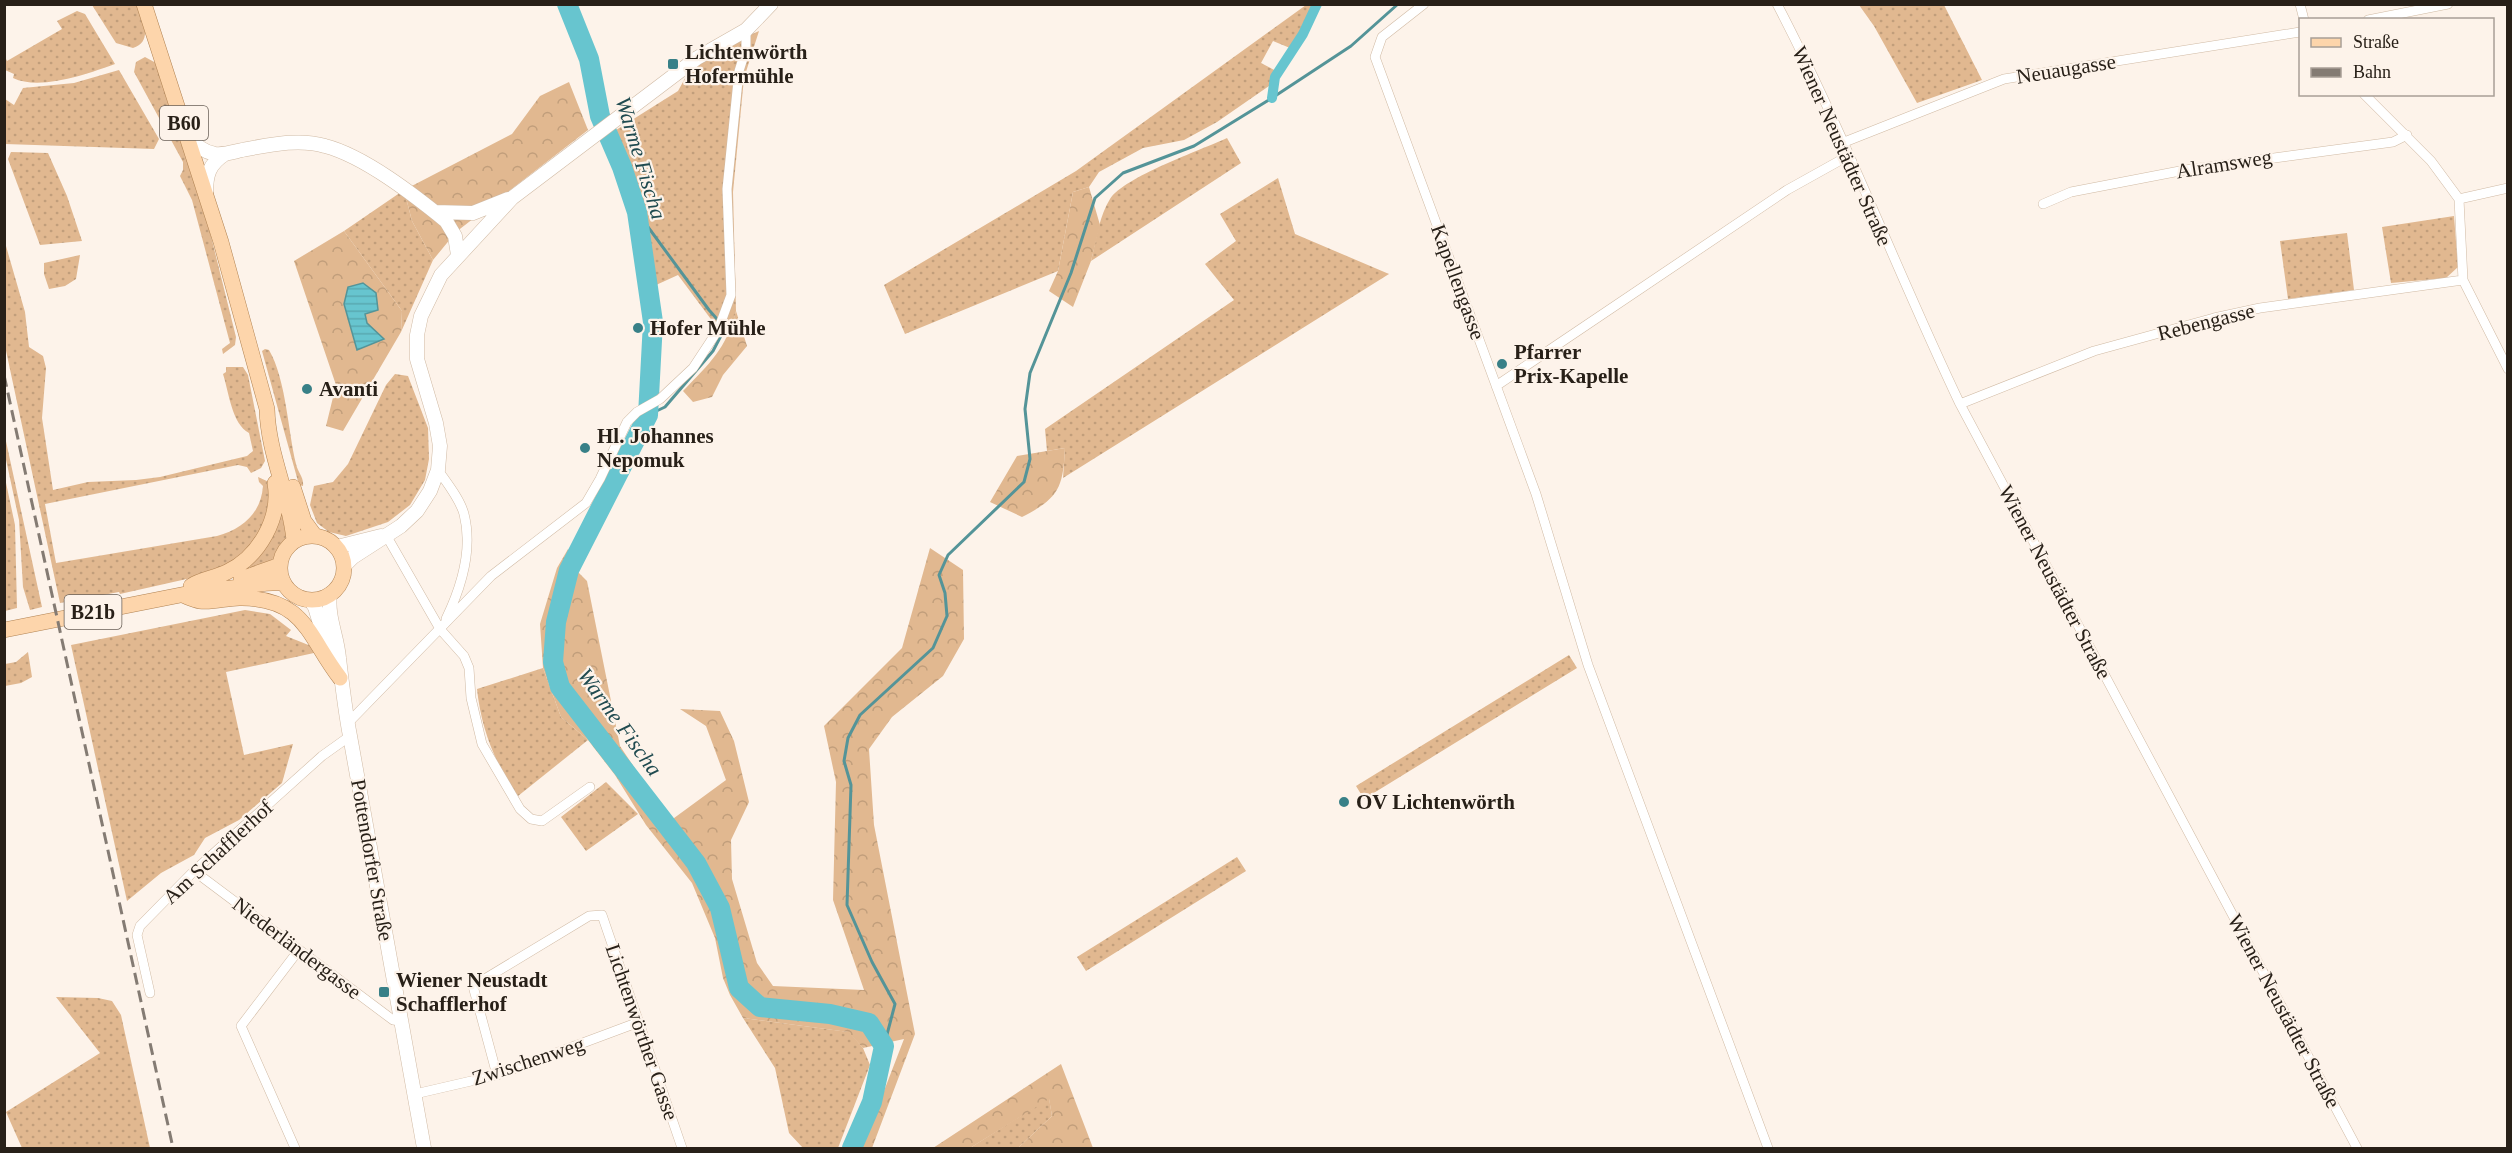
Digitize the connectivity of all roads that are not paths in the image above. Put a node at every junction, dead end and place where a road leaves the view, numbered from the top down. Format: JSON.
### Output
{"nodes":[{"id":1,"x":144,"y":4,"type":"edge"},
{"id":2,"x":771,"y":4,"type":"edge"},
{"id":3,"x":1424,"y":4,"type":"edge"},
{"id":4,"x":1778,"y":4,"type":"edge"},
{"id":5,"x":2448,"y":4,"type":"edge"},
{"id":6,"x":2378,"y":18,"type":"edge"},
{"id":7,"x":746,"y":30,"type":"junction"},
{"id":8,"x":2299,"y":32,"type":"edge"},
{"id":9,"x":2366,"y":96,"type":"edge"},
{"id":10,"x":2407,"y":135,"type":"junction"},
{"id":11,"x":189,"y":137,"type":"junction"},
{"id":12,"x":1842,"y":143,"type":"junction"},
{"id":13,"x":225,"y":154,"type":"junction"},
{"id":14,"x":1848,"y":156,"type":"junction"},
{"id":15,"x":2508,"y":188,"type":"edge"},
{"id":16,"x":206,"y":195,"type":"junction"},
{"id":17,"x":512,"y":198,"type":"junction"},
{"id":18,"x":2458,"y":199,"type":"junction"},
{"id":19,"x":2043,"y":204,"type":"dead end"},
{"id":20,"x":435,"y":212,"type":"junction"},
{"id":21,"x":458,"y":255,"type":"junction"},
{"id":22,"x":2463,"y":280,"type":"junction"},
{"id":23,"x":2508,"y":369,"type":"edge"},
{"id":24,"x":1496,"y":386,"type":"junction"},
{"id":25,"x":1960,"y":404,"type":"junction"},
{"id":26,"x":267,"y":409,"type":"junction"},
{"id":27,"x":271,"y":444,"type":"junction"},
{"id":28,"x":438,"y":470,"type":"junction"},
{"id":29,"x":386,"y":535,"type":"junction"},
{"id":30,"x":315,"y":536,"type":"junction"},
{"id":31,"x":294,"y":540,"type":"junction"},
{"id":32,"x":337,"y":547,"type":"junction"},
{"id":33,"x":280,"y":565,"type":"junction"},
{"id":34,"x":344,"y":566,"type":"junction"},
{"id":35,"x":283,"y":583,"type":"junction"},
{"id":36,"x":216,"y":588,"type":"junction"},
{"id":37,"x":330,"y":594,"type":"junction"},
{"id":38,"x":182,"y":595,"type":"junction"},
{"id":39,"x":310,"y":600,"type":"junction"},
{"id":40,"x":440,"y":629,"type":"junction"},
{"id":41,"x":4,"y":630,"type":"edge"},
{"id":42,"x":340,"y":678,"type":"junction"},
{"id":43,"x":349,"y":729,"type":"junction"},
{"id":44,"x":590,"y":787,"type":"dead end"},
{"id":45,"x":194,"y":871,"type":"junction"},
{"id":46,"x":298,"y":951,"type":"junction"},
{"id":47,"x":150,"y":993,"type":"dead end"},
{"id":48,"x":401,"y":1020,"type":"junction"},
{"id":49,"x":639,"y":1022,"type":"junction"},
{"id":50,"x":496,"y":1075,"type":"junction"},
{"id":51,"x":415,"y":1094,"type":"junction"},
{"id":52,"x":295,"y":1149,"type":"edge"},
{"id":53,"x":424,"y":1149,"type":"edge"},
{"id":54,"x":682,"y":1149,"type":"edge"},
{"id":55,"x":1768,"y":1149,"type":"edge"},
{"id":56,"x":2357,"y":1149,"type":"edge"}],
"edges":[{"from":1,"to":11,"type":"main road","number":"B60"},
{"from":2,"to":7,"type":"main road"},
{"from":3,"to":24,"type":"street","name":"Kapellengasse"},
{"from":4,"to":12,"type":"street","name":"Wiener Neustädter Straße"},
{"from":5,"to":6,"type":"street"},
{"from":7,"to":17,"type":"main road"},
{"from":7,"to":40,"type":"street","name":"Am Schafflerhof"},
{"from":8,"to":12,"type":"street","name":"Neuaugasse"},
{"from":9,"to":10,"type":"street"},
{"from":10,"to":18,"type":"street"},
{"from":10,"to":19,"type":"street","name":"Alramsweg"},
{"from":11,"to":13,"type":"main road"},
{"from":11,"to":16,"type":"main road","number":"B60"},
{"from":12,"to":14,"type":"street","name":"Wiener Neustädter Straße"},
{"from":13,"to":16,"type":"main road"},
{"from":13,"to":20,"type":"main road"},
{"from":14,"to":24,"type":"street"},
{"from":14,"to":25,"type":"street","name":"Wiener Neustädter Straße"},
{"from":15,"to":18,"type":"street"},
{"from":16,"to":26,"type":"main road","number":"B60"},
{"from":17,"to":20,"type":"main road"},
{"from":17,"to":21,"type":"main road"},
{"from":18,"to":22,"type":"street"},
{"from":20,"to":21,"type":"main road"},
{"from":21,"to":28,"type":"main road"},
{"from":22,"to":23,"type":"street"},
{"from":22,"to":25,"type":"street","name":"Rebengasse"},
{"from":24,"to":55,"type":"street","name":"Kapellengasse"},
{"from":25,"to":56,"type":"street","name":"Wiener Neustädter Straße"},
{"from":26,"to":27,"type":"main road","number":"B60"},
{"from":26,"to":30,"type":"main road","number":"B60"},
{"from":27,"to":31,"type":"main road","number":"B60"},
{"from":27,"to":38,"type":"main road"},
{"from":28,"to":29,"type":"main road"},
{"from":28,"to":40,"type":"street"},
{"from":29,"to":32,"type":"main road"},
{"from":29,"to":34,"type":"main road"},
{"from":29,"to":40,"type":"street"},
{"from":30,"to":31,"type":"main road"},
{"from":30,"to":32,"type":"main road"},
{"from":31,"to":33,"type":"main road"},
{"from":32,"to":34,"type":"main road"},
{"from":33,"to":35,"type":"main road"},
{"from":33,"to":36,"type":"main road","number":"B21b"},
{"from":34,"to":37,"type":"main road"},
{"from":35,"to":36,"type":"main road","number":"B21b"},
{"from":35,"to":39,"type":"main road"},
{"from":36,"to":38,"type":"main road","number":"B21b"},
{"from":37,"to":39,"type":"main road"},
{"from":37,"to":42,"type":"main road","name":"Pottendorfer Straße"},
{"from":38,"to":41,"type":"main road","number":"B21b"},
{"from":38,"to":42,"type":"main road"},
{"from":39,"to":42,"type":"main road","name":"Pottendorfer Straße"},
{"from":40,"to":43,"type":"street","name":"Am Schafflerhof"},
{"from":40,"to":44,"type":"street"},
{"from":42,"to":43,"type":"main road","name":"Pottendorfer Straße"},
{"from":43,"to":45,"type":"street","name":"Am Schafflerhof"},
{"from":43,"to":48,"type":"main road","name":"Pottendorfer Straße"},
{"from":45,"to":46,"type":"street","name":"Niederländergasse"},
{"from":45,"to":47,"type":"street","name":"Am Schafflerhof"},
{"from":46,"to":48,"type":"street","name":"Niederländergasse"},
{"from":46,"to":52,"type":"street"},
{"from":48,"to":51,"type":"main road","name":"Pottendorfer Straße"},
{"from":49,"to":50,"type":"street","name":"Zwischenweg"},
{"from":49,"to":50,"type":"street","name":"Lichtenwörther Gasse"},
{"from":49,"to":54,"type":"street","name":"Lichtenwörther Gasse"},
{"from":50,"to":51,"type":"street","name":"Zwischenweg"},
{"from":51,"to":53,"type":"main road","name":"Pottendorfer Straße"}]}
